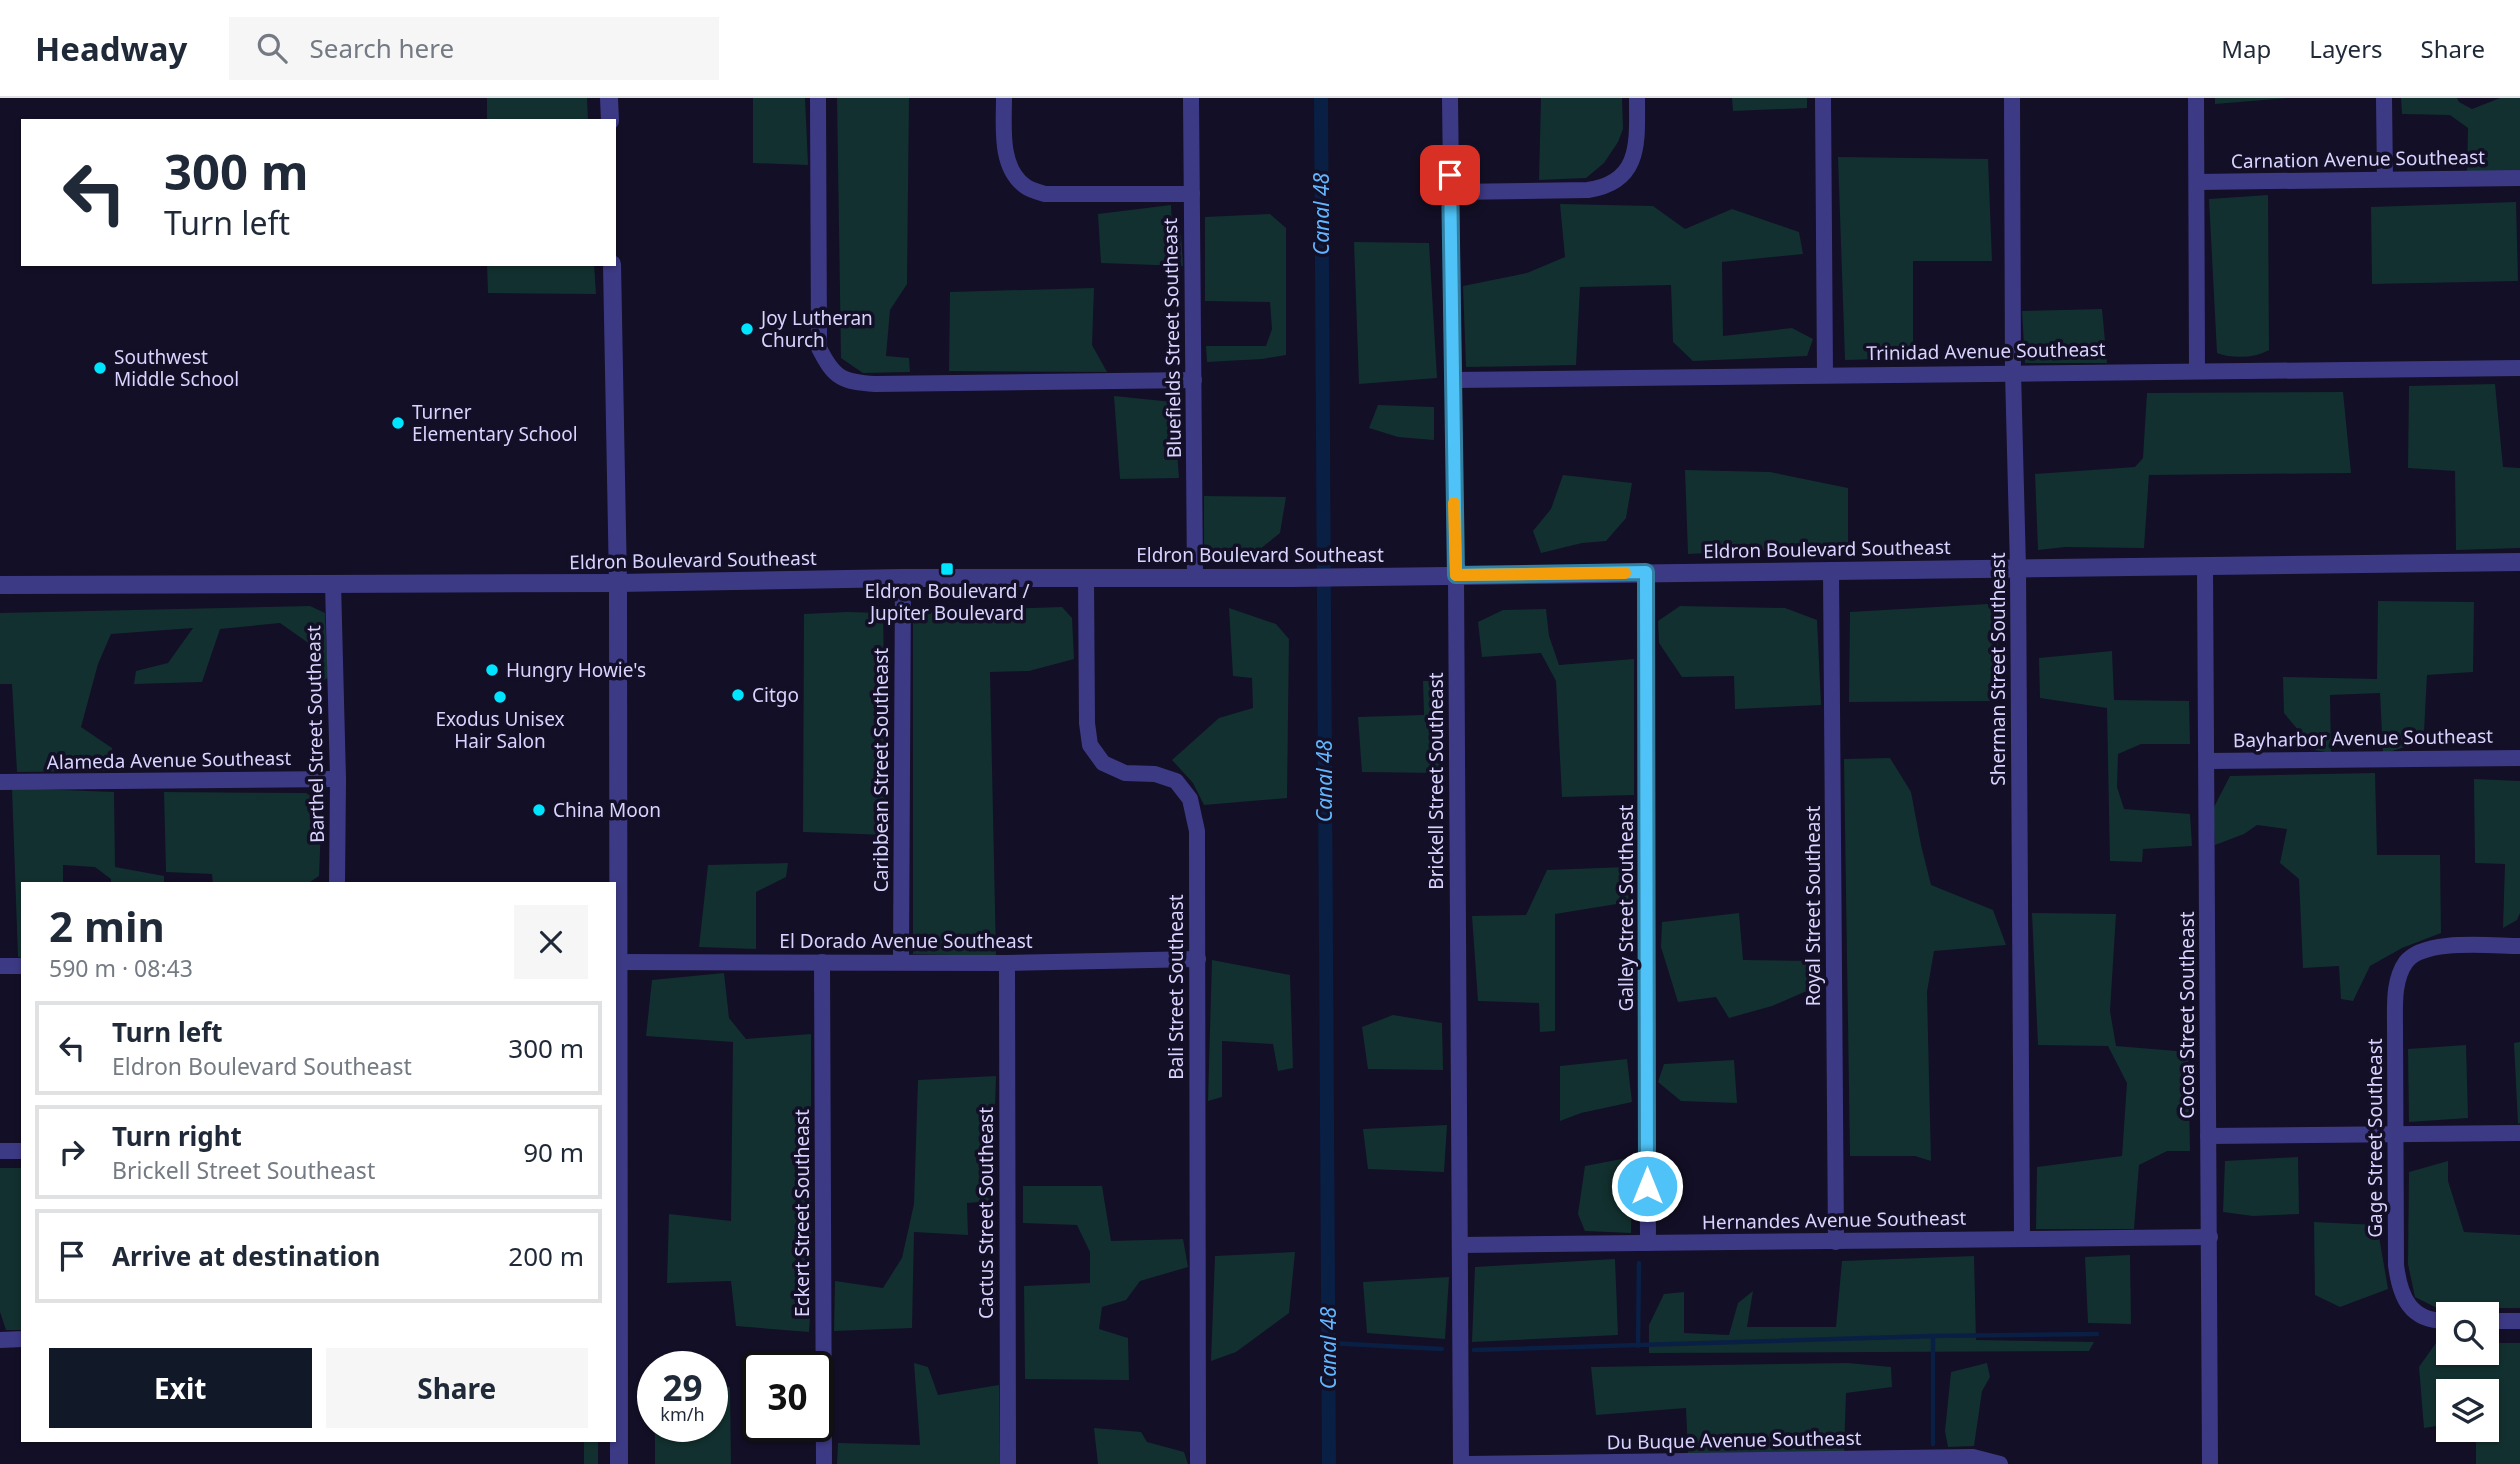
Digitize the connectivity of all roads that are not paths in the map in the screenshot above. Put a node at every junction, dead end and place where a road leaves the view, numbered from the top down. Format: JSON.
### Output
{"nodes":[{"id":1,"x":609,"y":98,"type":"edge"},
{"id":2,"x":818,"y":98,"type":"edge"},
{"id":3,"x":1004,"y":98,"type":"edge"},
{"id":4,"x":1191,"y":98,"type":"edge"},
{"id":5,"x":1450,"y":98,"type":"edge"},
{"id":6,"x":1637,"y":98,"type":"edge"},
{"id":7,"x":1823,"y":98,"type":"edge"},
{"id":8,"x":2012,"y":98,"type":"edge"},
{"id":9,"x":2196,"y":98,"type":"edge"},
{"id":10,"x":2384,"y":98,"type":"edge"},
{"id":11,"x":610,"y":119,"type":"edge"},
{"id":12,"x":2385,"y":178,"type":"junction"},
{"id":13,"x":2520,"y":178,"type":"edge"},
{"id":14,"x":2197,"y":182,"type":"junction"},
{"id":15,"x":1451,"y":192,"type":"junction"},
{"id":16,"x":1192,"y":194,"type":"junction"},
{"id":17,"x":612,"y":266,"type":"edge"},
{"id":18,"x":2520,"y":368,"type":"edge"},
{"id":19,"x":2197,"y":370,"type":"junction"},
{"id":20,"x":2013,"y":372,"type":"junction"},
{"id":21,"x":1825,"y":374,"type":"junction"},
{"id":22,"x":1194,"y":380,"type":"junction"},
{"id":23,"x":1451,"y":380,"type":"junction"},
{"id":24,"x":2520,"y":562,"type":"edge"},
{"id":25,"x":2205,"y":566,"type":"junction"},
{"id":26,"x":2018,"y":568,"type":"junction"},
{"id":27,"x":1831,"y":570,"type":"junction"},
{"id":28,"x":1646,"y":572,"type":"junction"},
{"id":29,"x":1456,"y":575,"type":"junction"},
{"id":30,"x":1086,"y":577,"type":"junction"},
{"id":31,"x":1195,"y":577,"type":"junction"},
{"id":32,"x":903,"y":578,"type":"junction"},
{"id":33,"x":333,"y":583,"type":"junction"},
{"id":34,"x":618,"y":583,"type":"junction"},
{"id":35,"x":0,"y":585,"type":"edge"},
{"id":36,"x":2520,"y":758,"type":"edge"},
{"id":37,"x":2207,"y":761,"type":"junction"},
{"id":38,"x":338,"y":779,"type":"junction"},
{"id":39,"x":0,"y":782,"type":"edge"},
{"id":40,"x":337,"y":882,"type":"edge"},
{"id":41,"x":2520,"y":946,"type":"edge"},
{"id":42,"x":1198,"y":959,"type":"junction"},
{"id":43,"x":616,"y":962,"type":"edge"},
{"id":44,"x":822,"y":962,"type":"junction"},
{"id":45,"x":901,"y":962,"type":"junction"},
{"id":46,"x":1007,"y":962,"type":"junction"},
{"id":47,"x":0,"y":966,"type":"edge"},
{"id":48,"x":21,"y":966,"type":"edge"},
{"id":49,"x":2520,"y":1133,"type":"edge"},
{"id":50,"x":2396,"y":1134,"type":"junction"},
{"id":51,"x":2208,"y":1136,"type":"junction"},
{"id":52,"x":0,"y":1151,"type":"edge"},
{"id":53,"x":21,"y":1151,"type":"edge"},
{"id":54,"x":2210,"y":1237,"type":"junction"},
{"id":55,"x":2022,"y":1239,"type":"junction"},
{"id":56,"x":1836,"y":1242,"type":"junction"},
{"id":57,"x":1648,"y":1243,"type":"junction"},
{"id":58,"x":1460,"y":1245,"type":"junction"},
{"id":59,"x":2436,"y":1319,"type":"edge"},
{"id":60,"x":2499,"y":1321,"type":"edge"},
{"id":61,"x":2520,"y":1321,"type":"edge"},
{"id":62,"x":616,"y":1336,"type":"edge"},
{"id":63,"x":21,"y":1339,"type":"edge"},
{"id":64,"x":0,"y":1340,"type":"edge"},
{"id":65,"x":619,"y":1464,"type":"edge"},
{"id":66,"x":824,"y":1464,"type":"edge"},
{"id":67,"x":1008,"y":1464,"type":"edge"},
{"id":68,"x":1198,"y":1464,"type":"edge"},
{"id":69,"x":1461,"y":1464,"type":"edge"},
{"id":70,"x":1468,"y":1464,"type":"edge"},
{"id":71,"x":2000,"y":1464,"type":"edge"},
{"id":72,"x":2210,"y":1464,"type":"edge"}],
"edges":[{"from":1,"to":11,"type":"street"},
{"from":2,"to":22,"type":"street"},
{"from":3,"to":16,"type":"street"},
{"from":4,"to":16,"type":"street","name":"Bluefields Street Southeast"},
{"from":5,"to":15,"type":"street","name":"Brickell Street Southeast"},
{"from":6,"to":15,"type":"street"},
{"from":7,"to":21,"type":"street"},
{"from":8,"to":20,"type":"street","name":"Sherman Street Southeast"},
{"from":9,"to":14,"type":"street"},
{"from":10,"to":12,"type":"street"},
{"from":12,"to":13,"type":"street","name":"Carnation Avenue Southeast"},
{"from":12,"to":14,"type":"street","name":"Carnation Avenue Southeast"},
{"from":14,"to":19,"type":"street"},
{"from":15,"to":23,"type":"street","name":"Brickell Street Southeast"},
{"from":16,"to":22,"type":"street","name":"Bluefields Street Southeast"},
{"from":17,"to":34,"type":"street"},
{"from":18,"to":19,"type":"street","name":"Trinidad Avenue Southeast"},
{"from":19,"to":20,"type":"street","name":"Trinidad Avenue Southeast"},
{"from":20,"to":21,"type":"street","name":"Trinidad Avenue Southeast"},
{"from":20,"to":26,"type":"street","name":"Sherman Street Southeast"},
{"from":21,"to":23,"type":"street","name":"Trinidad Avenue Southeast"},
{"from":22,"to":31,"type":"street","name":"Bluefields Street Southeast"},
{"from":23,"to":29,"type":"street","name":"Brickell Street Southeast"},
{"from":24,"to":25,"type":"street","name":"Eldron Boulevard Southeast"},
{"from":25,"to":26,"type":"street","name":"Eldron Boulevard Southeast"},
{"from":25,"to":37,"type":"street","name":"Cocoa Street Southeast"},
{"from":26,"to":27,"type":"street","name":"Eldron Boulevard Southeast"},
{"from":26,"to":55,"type":"street","name":"Sherman Street Southeast"},
{"from":27,"to":28,"type":"street","name":"Eldron Boulevard Southeast"},
{"from":27,"to":56,"type":"street","name":"Royal Street Southeast"},
{"from":28,"to":29,"type":"street","name":"Eldron Boulevard Southeast"},
{"from":28,"to":57,"type":"street","name":"Galley Street Southeast"},
{"from":29,"to":31,"type":"street","name":"Eldron Boulevard Southeast"},
{"from":29,"to":58,"type":"street","name":"Brickell Street Southeast"},
{"from":30,"to":31,"type":"street","name":"Eldron Boulevard Southeast"},
{"from":30,"to":32,"type":"street","name":"Eldron Boulevard Southeast"},
{"from":30,"to":42,"type":"street","name":"Bali Street Southeast"},
{"from":32,"to":34,"type":"street","name":"Eldron Boulevard Southeast"},
{"from":32,"to":45,"type":"street","name":"Caribbean Street Southeast"},
{"from":33,"to":34,"type":"street","name":"Eldron Boulevard Southeast"},
{"from":33,"to":35,"type":"street","name":"Eldron Boulevard Southeast"},
{"from":33,"to":38,"type":"street","name":"Barthel Street Southeast"},
{"from":34,"to":43,"type":"street"},
{"from":36,"to":37,"type":"street","name":"Bayharbor Avenue Southeast"},
{"from":37,"to":51,"type":"street","name":"Cocoa Street Southeast"},
{"from":38,"to":39,"type":"street","name":"Alameda Avenue Southeast"},
{"from":38,"to":40,"type":"street","name":"Barthel Street Southeast"},
{"from":41,"to":50,"type":"street","name":"Gage Street Southeast"},
{"from":42,"to":46,"type":"street","name":"El Dorado Avenue Southeast"},
{"from":42,"to":68,"type":"street","name":"Bali Street Southeast"},
{"from":43,"to":44,"type":"street","name":"El Dorado Avenue Southeast"},
{"from":43,"to":62,"type":"street"},
{"from":44,"to":45,"type":"street","name":"El Dorado Avenue Southeast"},
{"from":44,"to":66,"type":"street","name":"Eckert Street Southeast"},
{"from":45,"to":46,"type":"street","name":"El Dorado Avenue Southeast"},
{"from":46,"to":67,"type":"street","name":"Cactus Street Southeast"},
{"from":47,"to":48,"type":"street"},
{"from":49,"to":50,"type":"street"},
{"from":50,"to":51,"type":"street"},
{"from":50,"to":59,"type":"street","name":"Gage Street Southeast"},
{"from":51,"to":54,"type":"street","name":"Cocoa Street Southeast"},
{"from":52,"to":53,"type":"street"},
{"from":54,"to":55,"type":"street","name":"Hernandes Avenue Southeast"},
{"from":54,"to":72,"type":"street","name":"Cocoa Street Southeast"},
{"from":55,"to":56,"type":"street","name":"Hernandes Avenue Southeast"},
{"from":56,"to":57,"type":"street","name":"Hernandes Avenue Southeast"},
{"from":57,"to":58,"type":"street","name":"Hernandes Avenue Southeast"},
{"from":58,"to":69,"type":"street","name":"Brickell Street Southeast"},
{"from":60,"to":61,"type":"street"},
{"from":62,"to":65,"type":"street"},
{"from":63,"to":64,"type":"street"},
{"from":70,"to":71,"type":"street","name":"Du Buque Avenue Southeast"}]}
